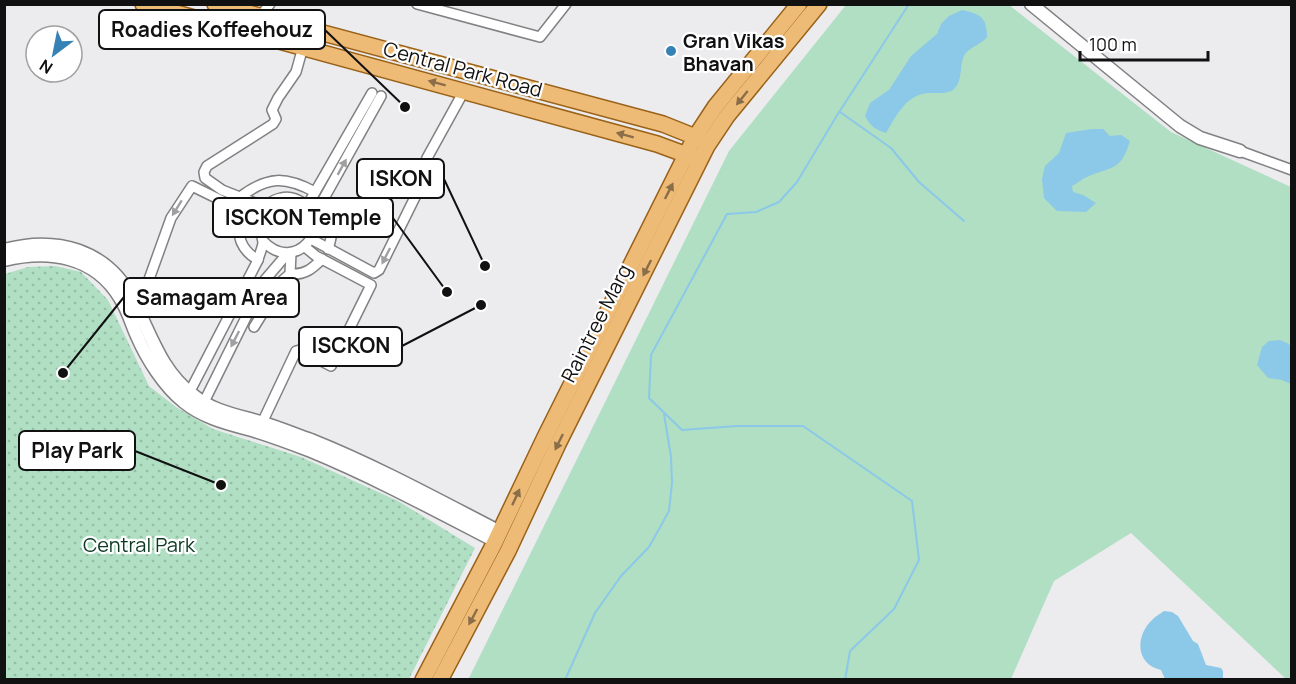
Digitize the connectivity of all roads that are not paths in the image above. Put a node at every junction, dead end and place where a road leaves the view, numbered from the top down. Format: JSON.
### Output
{"nodes":[{"id":1,"x":143,"y":4,"type":"edge"},
{"id":2,"x":214,"y":4,"type":"edge"},
{"id":3,"x":417,"y":4,"type":"edge"},
{"id":4,"x":566,"y":4,"type":"edge"},
{"id":5,"x":799,"y":4,"type":"edge"},
{"id":6,"x":819,"y":4,"type":"edge"},
{"id":7,"x":1039,"y":7,"type":"edge"},
{"id":8,"x":265,"y":11,"type":"edge"},
{"id":9,"x":248,"y":32,"type":"junction"},
{"id":10,"x":303,"y":47,"type":"junction"},
{"id":11,"x":464,"y":91,"type":"junction"},
{"id":12,"x":702,"y":139,"type":"junction"},
{"id":13,"x":1240,"y":151,"type":"joint"},
{"id":14,"x":693,"y":157,"type":"junction"},
{"id":15,"x":1292,"y":170,"type":"edge"},
{"id":16,"x":315,"y":192,"type":"junction"},
{"id":17,"x":240,"y":197,"type":"junction"},
{"id":18,"x":323,"y":200,"type":"junction"},
{"id":19,"x":307,"y":206,"type":"junction"},
{"id":20,"x":237,"y":208,"type":"junction"},
{"id":21,"x":262,"y":211,"type":"junction"},
{"id":22,"x":313,"y":218,"type":"junction"},
{"id":23,"x":263,"y":241,"type":"junction"},
{"id":24,"x":308,"y":243,"type":"junction"},
{"id":25,"x":328,"y":249,"type":"junction"},
{"id":26,"x":4,"y":250,"type":"edge"},
{"id":27,"x":289,"y":253,"type":"junction"},
{"id":28,"x":322,"y":259,"type":"junction"},
{"id":29,"x":4,"y":260,"type":"edge"},
{"id":30,"x":258,"y":260,"type":"junction"},
{"id":31,"x":290,"y":274,"type":"junction"},
{"id":32,"x":138,"y":310,"type":"junction"},
{"id":33,"x":254,"y":327,"type":"dead end"},
{"id":34,"x":187,"y":397,"type":"junction"},
{"id":35,"x":202,"y":407,"type":"junction"},
{"id":36,"x":262,"y":423,"type":"junction"},
{"id":37,"x":498,"y":536,"type":"junction"},
{"id":38,"x":423,"y":680,"type":"edge"},
{"id":39,"x":440,"y":680,"type":"edge"}],
"edges":[{"from":1,"to":9,"type":"main road","name":"Central Park Road"},
{"from":2,"to":8,"type":"main road","name":"Central Park Road"},
{"from":3,"to":4,"type":"street"},
{"from":5,"to":12,"type":"main road","name":"Raintree Marg"},
{"from":6,"to":12,"type":"main road","name":"Raintree Marg","one_way":true},
{"from":7,"to":13,"type":"street"},
{"from":8,"to":9,"type":"street"},
{"from":8,"to":12,"type":"main road","name":"Central Park Road"},
{"from":9,"to":10,"type":"main road","name":"Central Park Road"},
{"from":11,"to":10,"type":"main road","name":"Central Park Road","one_way":true},
{"from":10,"to":17,"type":"street"},
{"from":14,"to":11,"type":"main road","name":"Central Park Road","one_way":true},
{"from":11,"to":25,"type":"street","one_way":true},
{"from":12,"to":14,"type":"main road","name":"Raintree Marg"},
{"from":13,"to":15,"type":"street"},
{"from":37,"to":14,"type":"main road","name":"Raintree Marg","one_way":true},
{"from":14,"to":39,"type":"main road","name":"Raintree Marg","one_way":true},
{"from":16,"to":17,"type":"street"},
{"from":18,"to":16,"type":"street","one_way":true},
{"from":16,"to":19,"type":"street"},
{"from":17,"to":21,"type":"street"},
{"from":18,"to":22,"type":"street"},
{"from":18,"to":25,"type":"street"},
{"from":19,"to":21,"type":"street"},
{"from":19,"to":22,"type":"street"},
{"from":20,"to":21,"type":"street"},
{"from":20,"to":30,"type":"street"},
{"from":20,"to":32,"type":"street","one_way":true},
{"from":21,"to":23,"type":"street"},
{"from":22,"to":24,"type":"street"},
{"from":23,"to":27,"type":"street"},
{"from":23,"to":30,"type":"street"},
{"from":24,"to":25,"type":"street"},
{"from":24,"to":27,"type":"street"},
{"from":24,"to":28,"type":"street"},
{"from":26,"to":32,"type":"street"},
{"from":27,"to":31,"type":"street"},
{"from":27,"to":35,"type":"street","one_way":true},
{"from":28,"to":31,"type":"street"},
{"from":28,"to":36,"type":"street"},
{"from":29,"to":34,"type":"street"},
{"from":30,"to":34,"type":"street"},
{"from":31,"to":33,"type":"street"},
{"from":32,"to":34,"type":"street"},
{"from":34,"to":35,"type":"street"},
{"from":35,"to":36,"type":"street"},
{"from":35,"to":37,"type":"street"},
{"from":36,"to":37,"type":"street"},
{"from":37,"to":38,"type":"main road","name":"Raintree Marg"}]}
